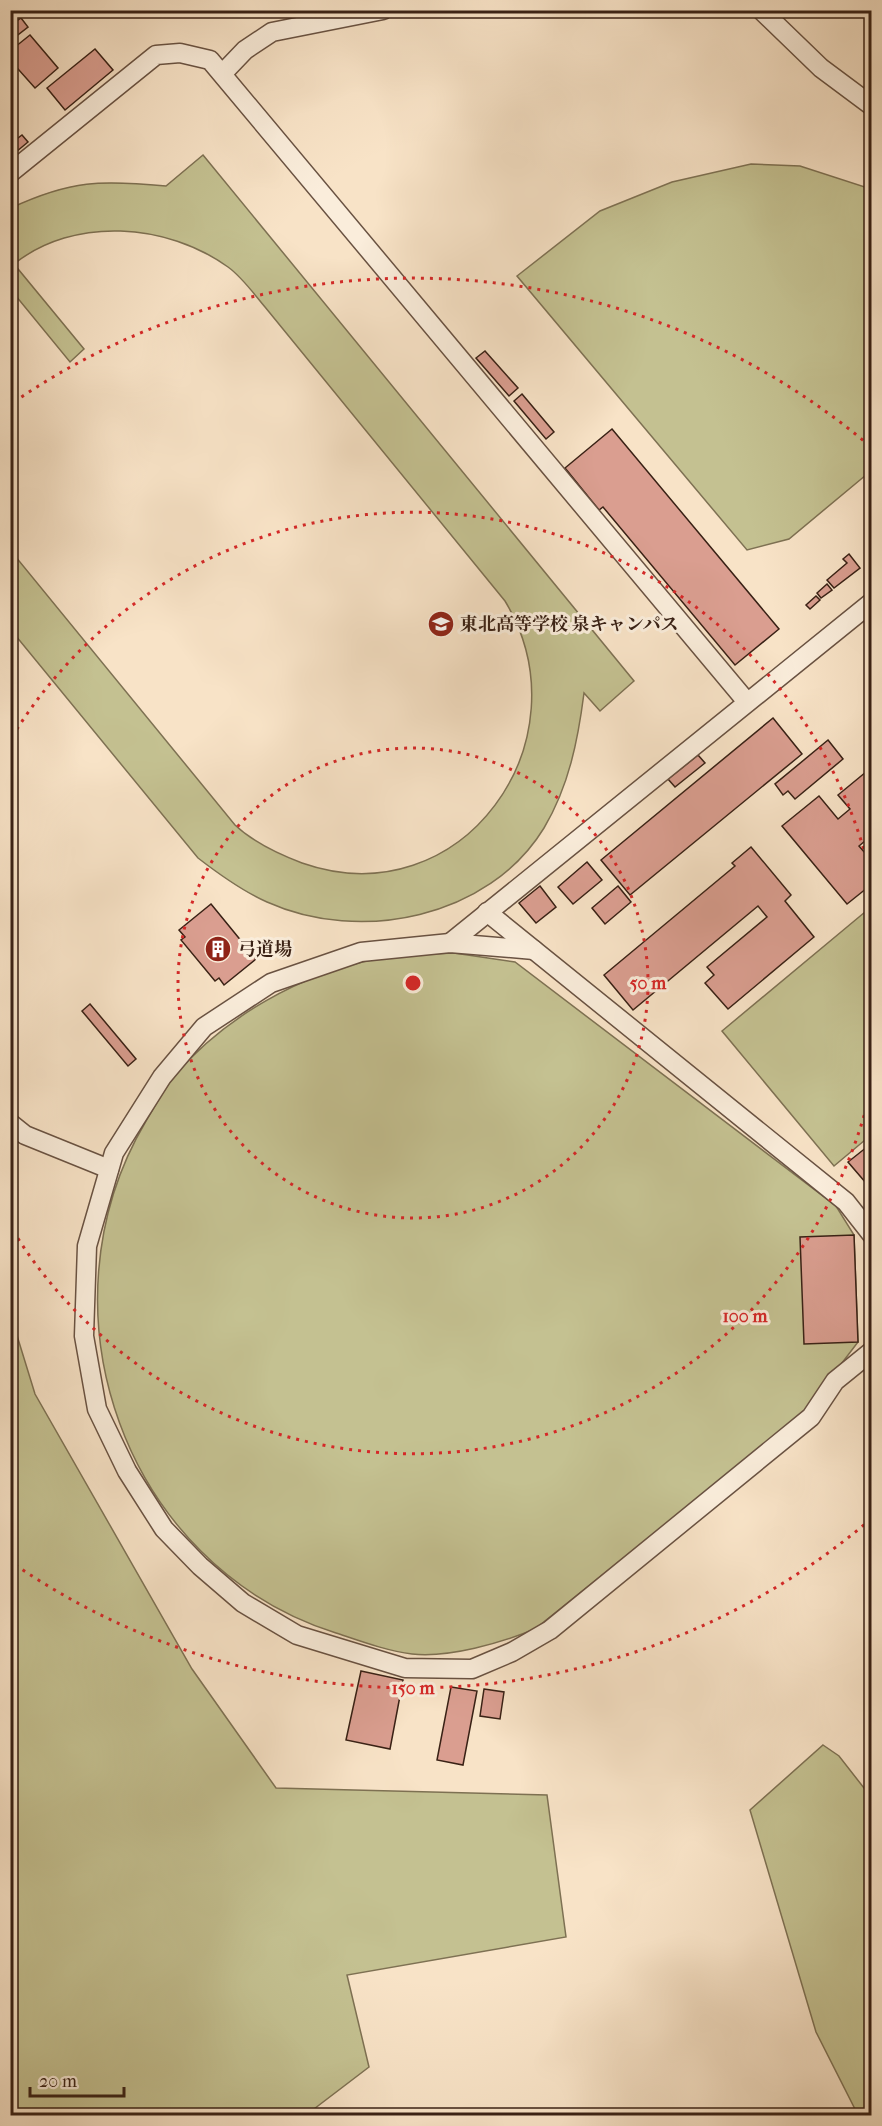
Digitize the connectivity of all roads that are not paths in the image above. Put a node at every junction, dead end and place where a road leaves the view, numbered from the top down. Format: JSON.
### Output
{"nodes":[{"id":1,"x":383,"y":10,"type":"edge"},
{"id":2,"x":761,"y":10,"type":"edge"},
{"id":3,"x":223,"y":73,"type":"junction"},
{"id":4,"x":872,"y":106,"type":"edge"},
{"id":5,"x":10,"y":173,"type":"edge"},
{"id":6,"x":872,"y":602,"type":"edge"},
{"id":7,"x":747,"y":702,"type":"junction"},
{"id":8,"x":487,"y":912,"type":"junction"},
{"id":9,"x":450,"y":943,"type":"junction"},
{"id":10,"x":534,"y":950,"type":"junction"},
{"id":11,"x":10,"y":1123,"type":"edge"},
{"id":12,"x":109,"y":1168,"type":"junction"},
{"id":13,"x":872,"y":1235,"type":"edge"},
{"id":14,"x":872,"y":1351,"type":"edge"}],
"edges":[{"from":1,"to":3,"type":"lane"},
{"from":2,"to":4,"type":"lane"},
{"from":3,"to":5,"type":"lane"},
{"from":3,"to":7,"type":"lane"},
{"from":6,"to":7,"type":"lane"},
{"from":7,"to":8,"type":"lane"},
{"from":8,"to":9,"type":"lane"},
{"from":8,"to":10,"type":"lane"},
{"from":9,"to":10,"type":"lane"},
{"from":9,"to":12,"type":"lane"},
{"from":10,"to":13,"type":"lane"},
{"from":11,"to":12,"type":"lane"},
{"from":12,"to":14,"type":"lane"}]}
